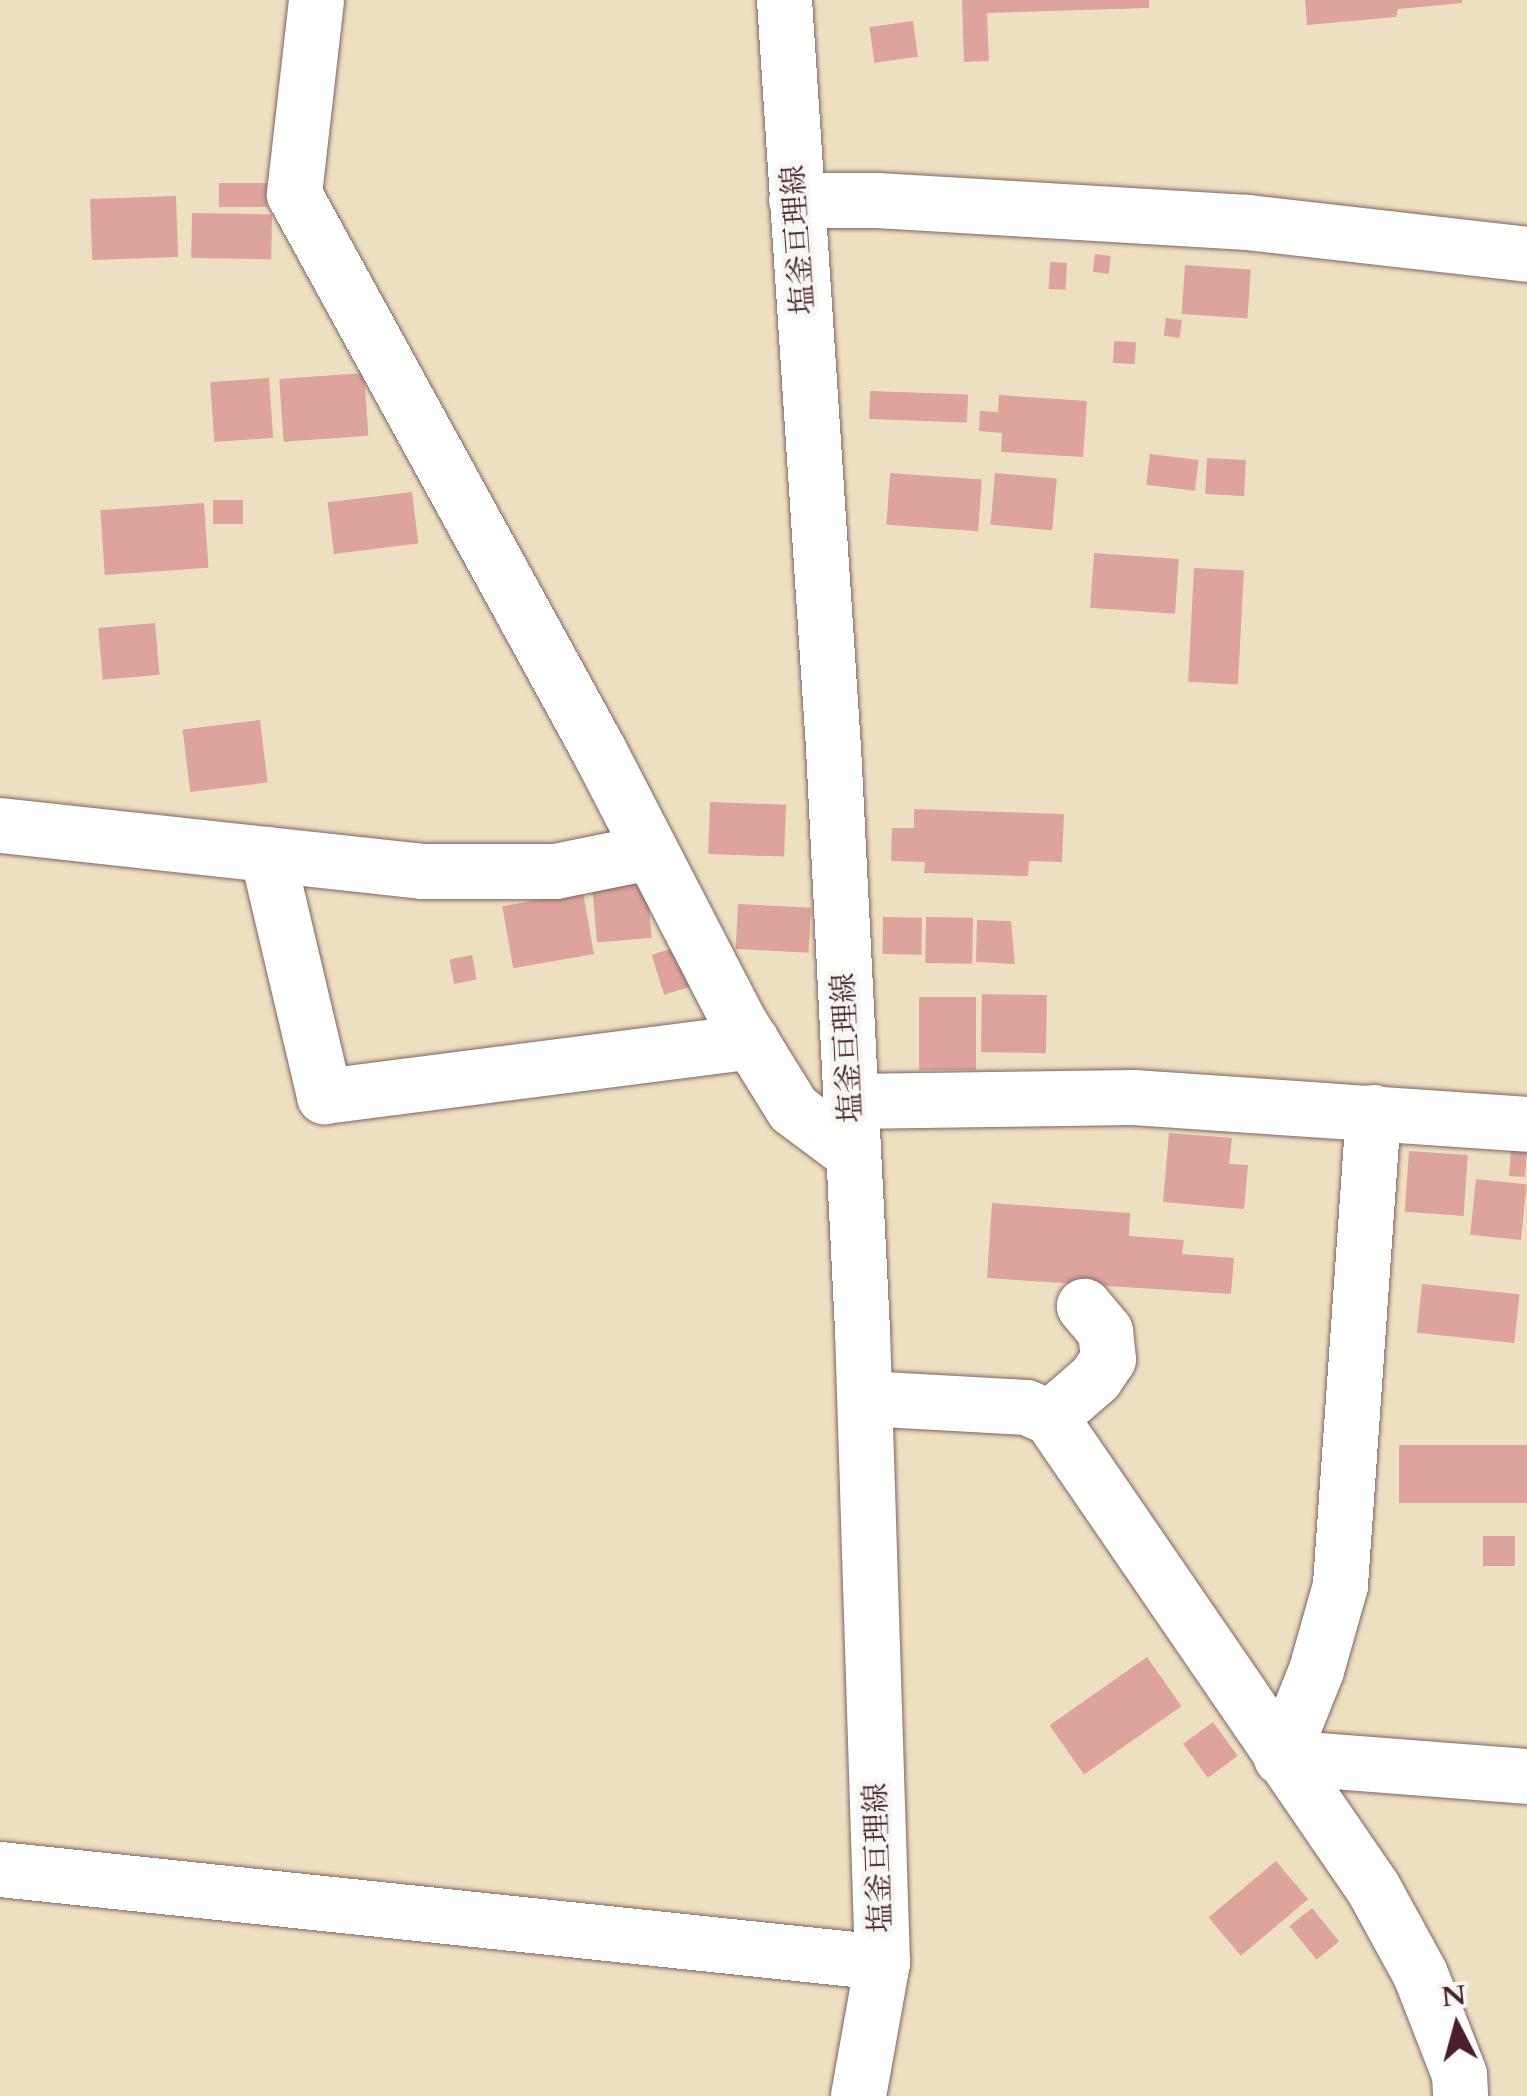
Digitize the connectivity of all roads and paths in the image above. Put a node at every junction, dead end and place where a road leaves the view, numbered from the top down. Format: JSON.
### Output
{"nodes":[{"id":1,"x":316,"y":0,"type":"edge"},
{"id":2,"x":784,"y":0,"type":"edge"},
{"id":3,"x":796,"y":200,"type":"junction"},
{"id":4,"x":1527,"y":254,"type":"edge"},
{"id":5,"x":0,"y":824,"type":"edge"},
{"id":6,"x":649,"y":852,"type":"junction"},
{"id":7,"x":267,"y":854,"type":"junction"},
{"id":8,"x":751,"y":1041,"type":"junction"},
{"id":9,"x":1373,"y":1112,"type":"junction"},
{"id":10,"x":1527,"y":1124,"type":"edge"},
{"id":11,"x":851,"y":1127,"type":"junction"},
{"id":12,"x":1084,"y":1306,"type":"dead end"},
{"id":13,"x":864,"y":1398,"type":"junction"},
{"id":14,"x":1050,"y":1417,"type":"junction"},
{"id":15,"x":1281,"y":1757,"type":"junction"},
{"id":16,"x":1527,"y":1776,"type":"edge"},
{"id":17,"x":0,"y":1869,"type":"edge"},
{"id":18,"x":882,"y":1962,"type":"junction"},
{"id":19,"x":858,"y":2096,"type":"edge"},
{"id":20,"x":1460,"y":2096,"type":"edge"}],
"edges":[{"from":1,"to":6,"type":"street"},
{"from":2,"to":3,"type":"street","name":"塩釜亘理線"},
{"from":3,"to":4,"type":"street"},
{"from":3,"to":11,"type":"street","name":"塩釜亘理線"},
{"from":5,"to":7,"type":"street"},
{"from":6,"to":7,"type":"street"},
{"from":6,"to":8,"type":"street"},
{"from":7,"to":8,"type":"street"},
{"from":8,"to":11,"type":"street"},
{"from":9,"to":10,"type":"street"},
{"from":9,"to":11,"type":"street"},
{"from":9,"to":15,"type":"street"},
{"from":11,"to":13,"type":"street","name":"塩釜亘理線"},
{"from":12,"to":14,"type":"street"},
{"from":13,"to":14,"type":"street"},
{"from":13,"to":18,"type":"street","name":"塩釜亘理線"},
{"from":14,"to":15,"type":"street"},
{"from":15,"to":16,"type":"street"},
{"from":15,"to":20,"type":"street"},
{"from":17,"to":18,"type":"street"},
{"from":18,"to":19,"type":"street","name":"塩釜亘理線"}]}
